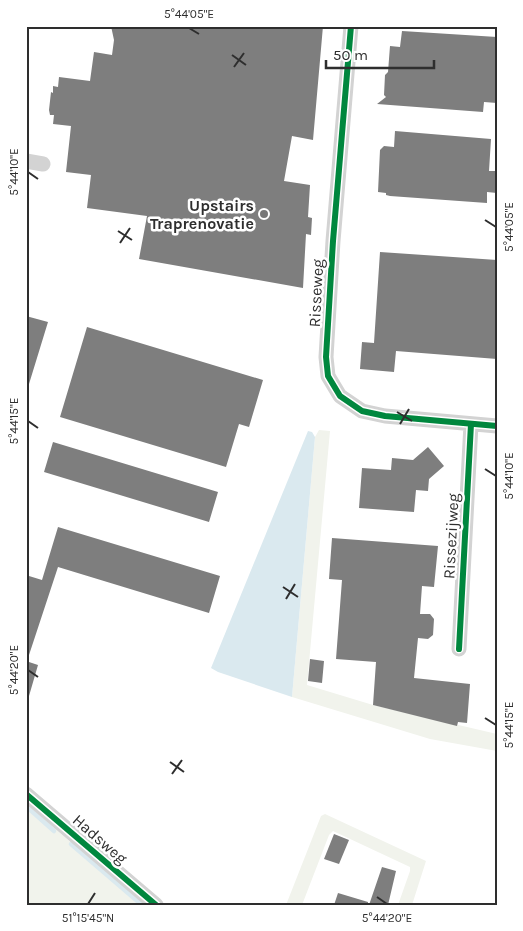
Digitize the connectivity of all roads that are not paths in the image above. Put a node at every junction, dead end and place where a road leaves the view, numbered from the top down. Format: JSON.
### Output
{"nodes":[{"id":1,"x":351,"y":26,"type":"edge"},
{"id":2,"x":26,"y":161,"type":"edge"},
{"id":3,"x":43,"y":164,"type":"dead end"},
{"id":4,"x":471,"y":424,"type":"junction"},
{"id":5,"x":497,"y":426,"type":"edge"},
{"id":6,"x":459,"y":649,"type":"dead end"},
{"id":7,"x":26,"y":794,"type":"edge"},
{"id":8,"x":156,"y":905,"type":"edge"}],
"edges":[{"from":1,"to":4,"type":"street","name":"Risseweg"},
{"from":2,"to":3,"type":"street"},
{"from":4,"to":5,"type":"street","name":"Risseweg"},
{"from":4,"to":6,"type":"street","name":"Rissezijweg"},
{"from":7,"to":8,"type":"street","name":"Hadsweg"}]}
